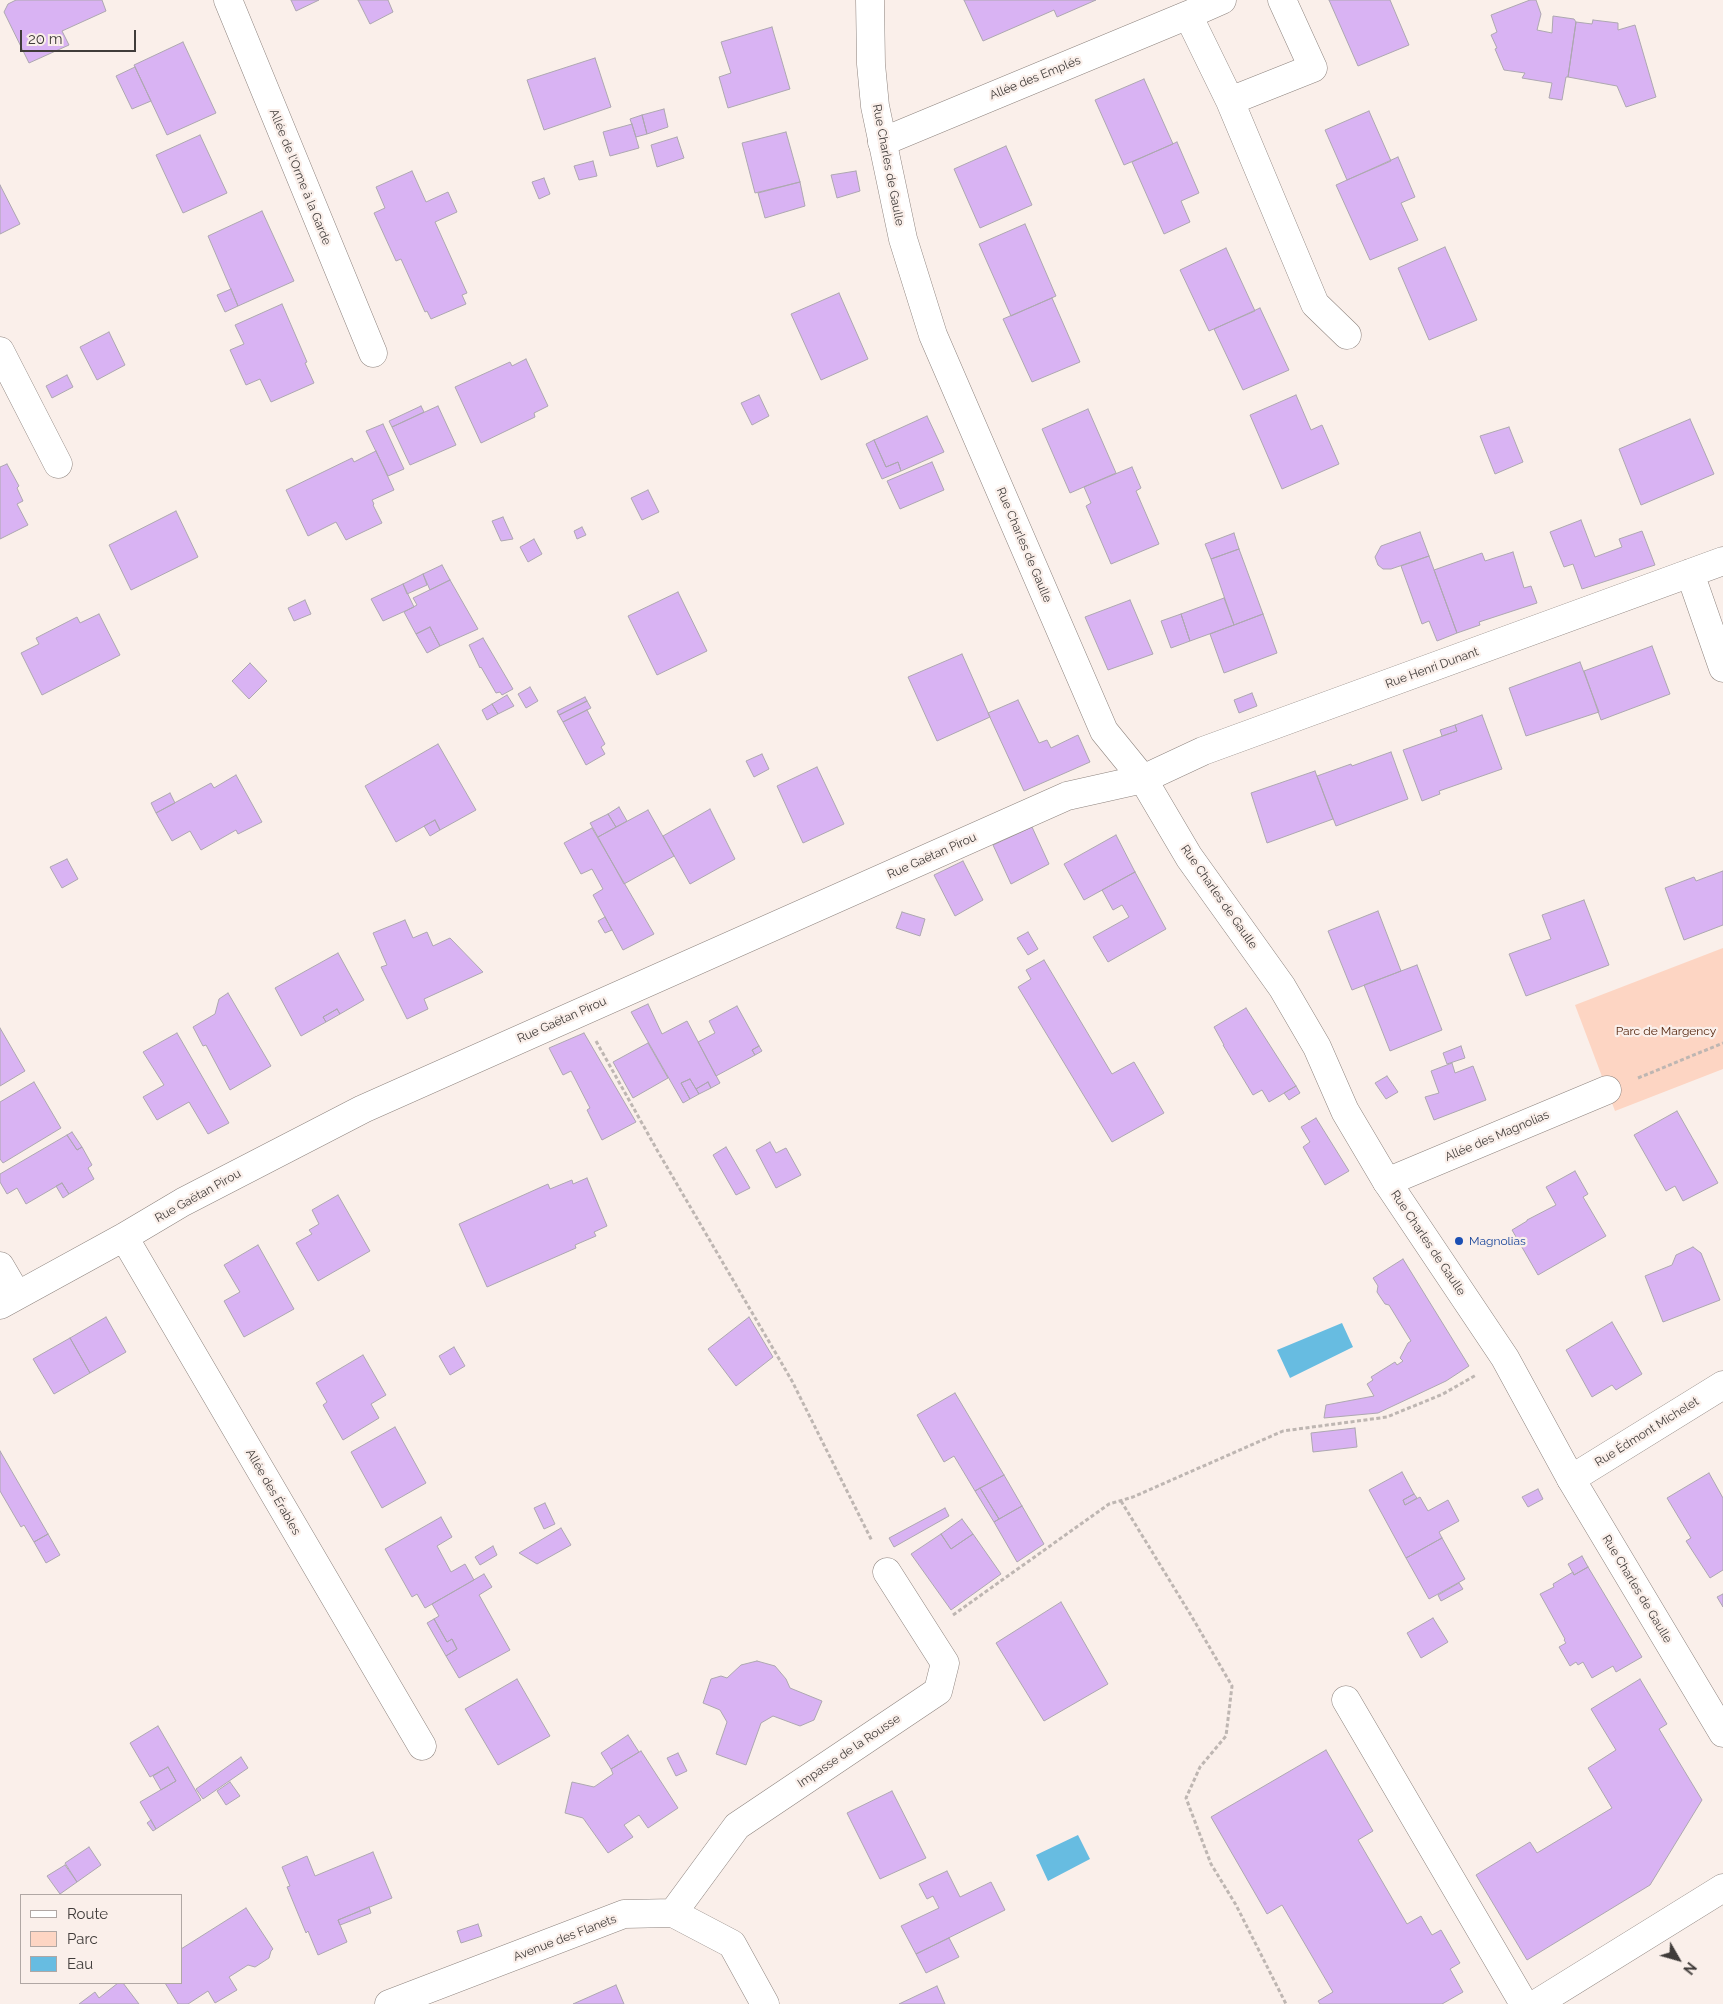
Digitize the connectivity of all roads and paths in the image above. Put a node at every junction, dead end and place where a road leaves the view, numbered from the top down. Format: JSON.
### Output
{"nodes":[{"id":1,"x":228,"y":0,"type":"edge"},
{"id":2,"x":870,"y":0,"type":"edge"},
{"id":3,"x":1222,"y":0,"type":"edge"},
{"id":4,"x":1282,"y":0,"type":"edge"},
{"id":5,"x":1188,"y":15,"type":"junction"},
{"id":6,"x":1230,"y":101,"type":"junction"},
{"id":7,"x":882,"y":142,"type":"junction"},
{"id":8,"x":1347,"y":335,"type":"dead end"},
{"id":9,"x":0,"y":351,"type":"edge"},
{"id":10,"x":373,"y":353,"type":"dead end"},
{"id":11,"x":58,"y":464,"type":"dead end"},
{"id":12,"x":1723,"y":561,"type":"edge"},
{"id":13,"x":1690,"y":573,"type":"junction"},
{"id":14,"x":1723,"y":668,"type":"edge"},
{"id":15,"x":1143,"y":779,"type":"junction"},
{"id":16,"x":580,"y":1012,"type":"junction"},
{"id":17,"x":1723,"y":1043,"type":"edge"},
{"id":18,"x":1607,"y":1090,"type":"joint"},
{"id":19,"x":1388,"y":1182,"type":"junction"},
{"id":20,"x":124,"y":1237,"type":"junction"},
{"id":21,"x":0,"y":1266,"type":"edge"},
{"id":22,"x":9,"y":1300,"type":"edge"},
{"id":23,"x":1505,"y":1358,"type":"junction"},
{"id":24,"x":1723,"y":1386,"type":"edge"},
{"id":25,"x":1571,"y":1479,"type":"junction"},
{"id":26,"x":1121,"y":1501,"type":"junction"},
{"id":27,"x":887,"y":1572,"type":"joint"},
{"id":28,"x":926,"y":1634,"type":"junction"},
{"id":29,"x":1346,"y":1700,"type":"dead end"},
{"id":30,"x":1723,"y":1732,"type":"edge"},
{"id":31,"x":422,"y":1746,"type":"dead end"},
{"id":32,"x":1723,"y":1888,"type":"edge"},
{"id":33,"x":673,"y":1913,"type":"junction"},
{"id":34,"x":389,"y":2004,"type":"edge"},
{"id":35,"x":765,"y":2004,"type":"edge"},
{"id":36,"x":1286,"y":2004,"type":"edge"},
{"id":37,"x":1524,"y":2004,"type":"edge"},
{"id":38,"x":1536,"y":2004,"type":"edge"}],
"edges":[{"from":1,"to":10,"type":"street","name":"Allée de l'Orme à la Garde"},
{"from":2,"to":7,"type":"street","name":"Rue Charles de Gaulle"},
{"from":3,"to":5,"type":"street","name":"Allée des Emplés"},
{"from":4,"to":6,"type":"street"},
{"from":5,"to":6,"type":"street"},
{"from":5,"to":7,"type":"street","name":"Allée des Emplés"},
{"from":6,"to":8,"type":"street"},
{"from":7,"to":15,"type":"street","name":"Rue Charles de Gaulle"},
{"from":9,"to":11,"type":"street"},
{"from":12,"to":13,"type":"street","name":"Rue Henri Dunant"},
{"from":13,"to":14,"type":"street"},
{"from":13,"to":15,"type":"street","name":"Rue Henri Dunant"},
{"from":15,"to":16,"type":"street","name":"Rue Gaëtan Pirou"},
{"from":15,"to":19,"type":"street","name":"Rue Charles de Gaulle"},
{"from":16,"to":20,"type":"street","name":"Rue Gaëtan Pirou"},
{"from":16,"to":27,"type":"path"},
{"from":17,"to":18,"type":"path"},
{"from":18,"to":19,"type":"street","name":"Allée des Magnolias"},
{"from":19,"to":23,"type":"street","name":"Rue Charles de Gaulle"},
{"from":20,"to":22,"type":"street","name":"Rue Gaëtan Pirou"},
{"from":20,"to":31,"type":"street","name":"Allée des Érables"},
{"from":21,"to":22,"type":"street"},
{"from":23,"to":25,"type":"street","name":"Rue Charles de Gaulle"},
{"from":23,"to":26,"type":"path"},
{"from":24,"to":25,"type":"street","name":"Rue Édmont Michelet"},
{"from":25,"to":30,"type":"street","name":"Rue Charles de Gaulle"},
{"from":26,"to":28,"type":"path"},
{"from":26,"to":36,"type":"path"},
{"from":27,"to":28,"type":"street","name":"Impasse de la Rousse"},
{"from":28,"to":33,"type":"street","name":"Impasse de la Rousse"},
{"from":29,"to":37,"type":"street"},
{"from":32,"to":38,"type":"street"},
{"from":33,"to":34,"type":"street","name":"Avenue des Flanets"},
{"from":33,"to":35,"type":"street","name":"Avenue des Flanets"}]}
